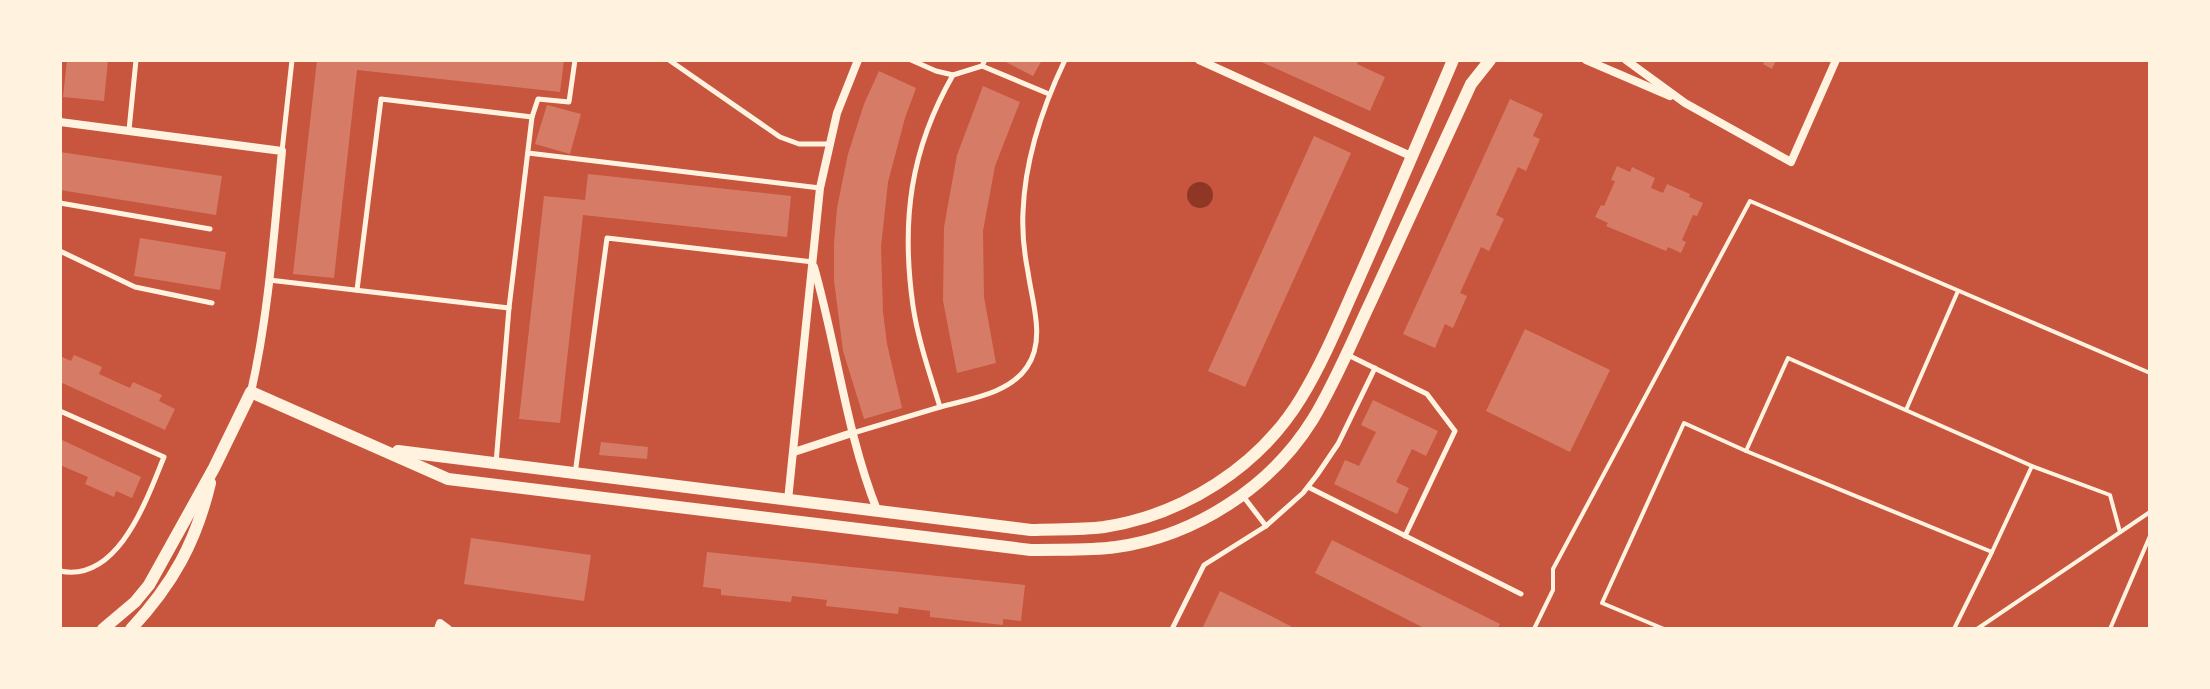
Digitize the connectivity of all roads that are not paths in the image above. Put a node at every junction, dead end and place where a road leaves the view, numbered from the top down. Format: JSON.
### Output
{"nodes":[{"id":1,"x":136,"y":60,"type":"edge"},
{"id":2,"x":292,"y":60,"type":"edge"},
{"id":3,"x":575,"y":60,"type":"edge"},
{"id":4,"x":669,"y":60,"type":"edge"},
{"id":5,"x":858,"y":60,"type":"edge"},
{"id":6,"x":911,"y":60,"type":"edge"},
{"id":7,"x":1065,"y":60,"type":"edge"},
{"id":8,"x":1199,"y":60,"type":"edge"},
{"id":9,"x":1453,"y":60,"type":"edge"},
{"id":10,"x":1490,"y":60,"type":"edge"},
{"id":11,"x":1586,"y":60,"type":"edge"},
{"id":12,"x":1626,"y":60,"type":"edge"},
{"id":13,"x":1836,"y":60,"type":"edge"},
{"id":14,"x":983,"y":63,"type":"edge"},
{"id":15,"x":953,"y":75,"type":"junction"},
{"id":16,"x":1049,"y":94,"type":"junction"},
{"id":17,"x":1685,"y":103,"type":"junction"},
{"id":18,"x":532,"y":117,"type":"junction"},
{"id":19,"x":60,"y":122,"type":"edge"},
{"id":20,"x":129,"y":130,"type":"junction"},
{"id":21,"x":828,"y":144,"type":"junction"},
{"id":22,"x":282,"y":151,"type":"junction"},
{"id":23,"x":528,"y":153,"type":"junction"},
{"id":24,"x":1413,"y":157,"type":"junction"},
{"id":25,"x":820,"y":188,"type":"junction"},
{"id":26,"x":60,"y":203,"type":"edge"},
{"id":27,"x":210,"y":229,"type":"dead end"},
{"id":28,"x":60,"y":251,"type":"edge"},
{"id":29,"x":813,"y":262,"type":"junction"},
{"id":30,"x":269,"y":280,"type":"junction"},
{"id":31,"x":357,"y":290,"type":"junction"},
{"id":32,"x":212,"y":303,"type":"dead end"},
{"id":33,"x":509,"y":308,"type":"junction"},
{"id":34,"x":1347,"y":354,"type":"junction"},
{"id":35,"x":1375,"y":368,"type":"junction"},
{"id":36,"x":251,"y":392,"type":"junction"},
{"id":37,"x":940,"y":407,"type":"junction"},
{"id":38,"x":60,"y":411,"type":"edge"},
{"id":39,"x":852,"y":433,"type":"junction"},
{"id":40,"x":385,"y":450,"type":"junction"},
{"id":41,"x":794,"y":452,"type":"junction"},
{"id":42,"x":496,"y":464,"type":"junction"},
{"id":43,"x":214,"y":468,"type":"junction"},
{"id":44,"x":575,"y":475,"type":"junction"},
{"id":45,"x":1308,"y":487,"type":"junction"},
{"id":46,"x":1242,"y":495,"type":"junction"},
{"id":47,"x":788,"y":500,"type":"junction"},
{"id":48,"x":877,"y":510,"type":"junction"},
{"id":49,"x":1266,"y":526,"type":"junction"},
{"id":50,"x":1405,"y":536,"type":"junction"},
{"id":51,"x":60,"y":571,"type":"edge"},
{"id":52,"x":1521,"y":594,"type":"dead end"},
{"id":53,"x":103,"y":629,"type":"edge"},
{"id":54,"x":131,"y":629,"type":"edge"},
{"id":55,"x":438,"y":629,"type":"edge"},
{"id":56,"x":448,"y":629,"type":"edge"},
{"id":57,"x":1172,"y":629,"type":"edge"}],
"edges":[{"from":1,"to":20,"type":"lane"},
{"from":2,"to":22,"type":"lane"},
{"from":3,"to":18,"type":"lane"},
{"from":4,"to":21,"type":"lane"},
{"from":5,"to":21,"type":"street"},
{"from":6,"to":15,"type":"lane"},
{"from":7,"to":16,"type":"lane"},
{"from":8,"to":24,"type":"street"},
{"from":9,"to":24,"type":"street"},
{"from":10,"to":34,"type":"street"},
{"from":11,"to":17,"type":"street"},
{"from":12,"to":17,"type":"street"},
{"from":13,"to":17,"type":"street"},
{"from":14,"to":15,"type":"lane"},
{"from":14,"to":16,"type":"lane"},
{"from":15,"to":37,"type":"lane"},
{"from":16,"to":37,"type":"lane"},
{"from":18,"to":23,"type":"lane"},
{"from":18,"to":31,"type":"lane"},
{"from":19,"to":20,"type":"street"},
{"from":20,"to":22,"type":"street"},
{"from":21,"to":25,"type":"street"},
{"from":22,"to":30,"type":"street"},
{"from":23,"to":25,"type":"lane"},
{"from":23,"to":33,"type":"lane"},
{"from":24,"to":48,"type":"street"},
{"from":25,"to":29,"type":"street"},
{"from":26,"to":27,"type":"lane"},
{"from":28,"to":32,"type":"lane"},
{"from":29,"to":39,"type":"street"},
{"from":29,"to":41,"type":"street"},
{"from":29,"to":44,"type":"lane"},
{"from":30,"to":31,"type":"lane"},
{"from":30,"to":36,"type":"street"},
{"from":31,"to":33,"type":"lane"},
{"from":33,"to":42,"type":"lane"},
{"from":34,"to":35,"type":"lane"},
{"from":34,"to":46,"type":"street"},
{"from":35,"to":45,"type":"lane"},
{"from":35,"to":50,"type":"lane"},
{"from":36,"to":40,"type":"street"},
{"from":36,"to":43,"type":"street"},
{"from":37,"to":39,"type":"lane"},
{"from":38,"to":51,"type":"lane"},
{"from":39,"to":41,"type":"street"},
{"from":39,"to":48,"type":"street"},
{"from":40,"to":42,"type":"street"},
{"from":40,"to":46,"type":"street"},
{"from":41,"to":47,"type":"street"},
{"from":42,"to":44,"type":"street"},
{"from":43,"to":53,"type":"street"},
{"from":43,"to":54,"type":"street"},
{"from":44,"to":47,"type":"street"},
{"from":45,"to":49,"type":"lane"},
{"from":45,"to":50,"type":"lane"},
{"from":46,"to":49,"type":"lane"},
{"from":47,"to":48,"type":"street"},
{"from":49,"to":57,"type":"lane"},
{"from":50,"to":52,"type":"lane"},
{"from":55,"to":56,"type":"street"}]}
